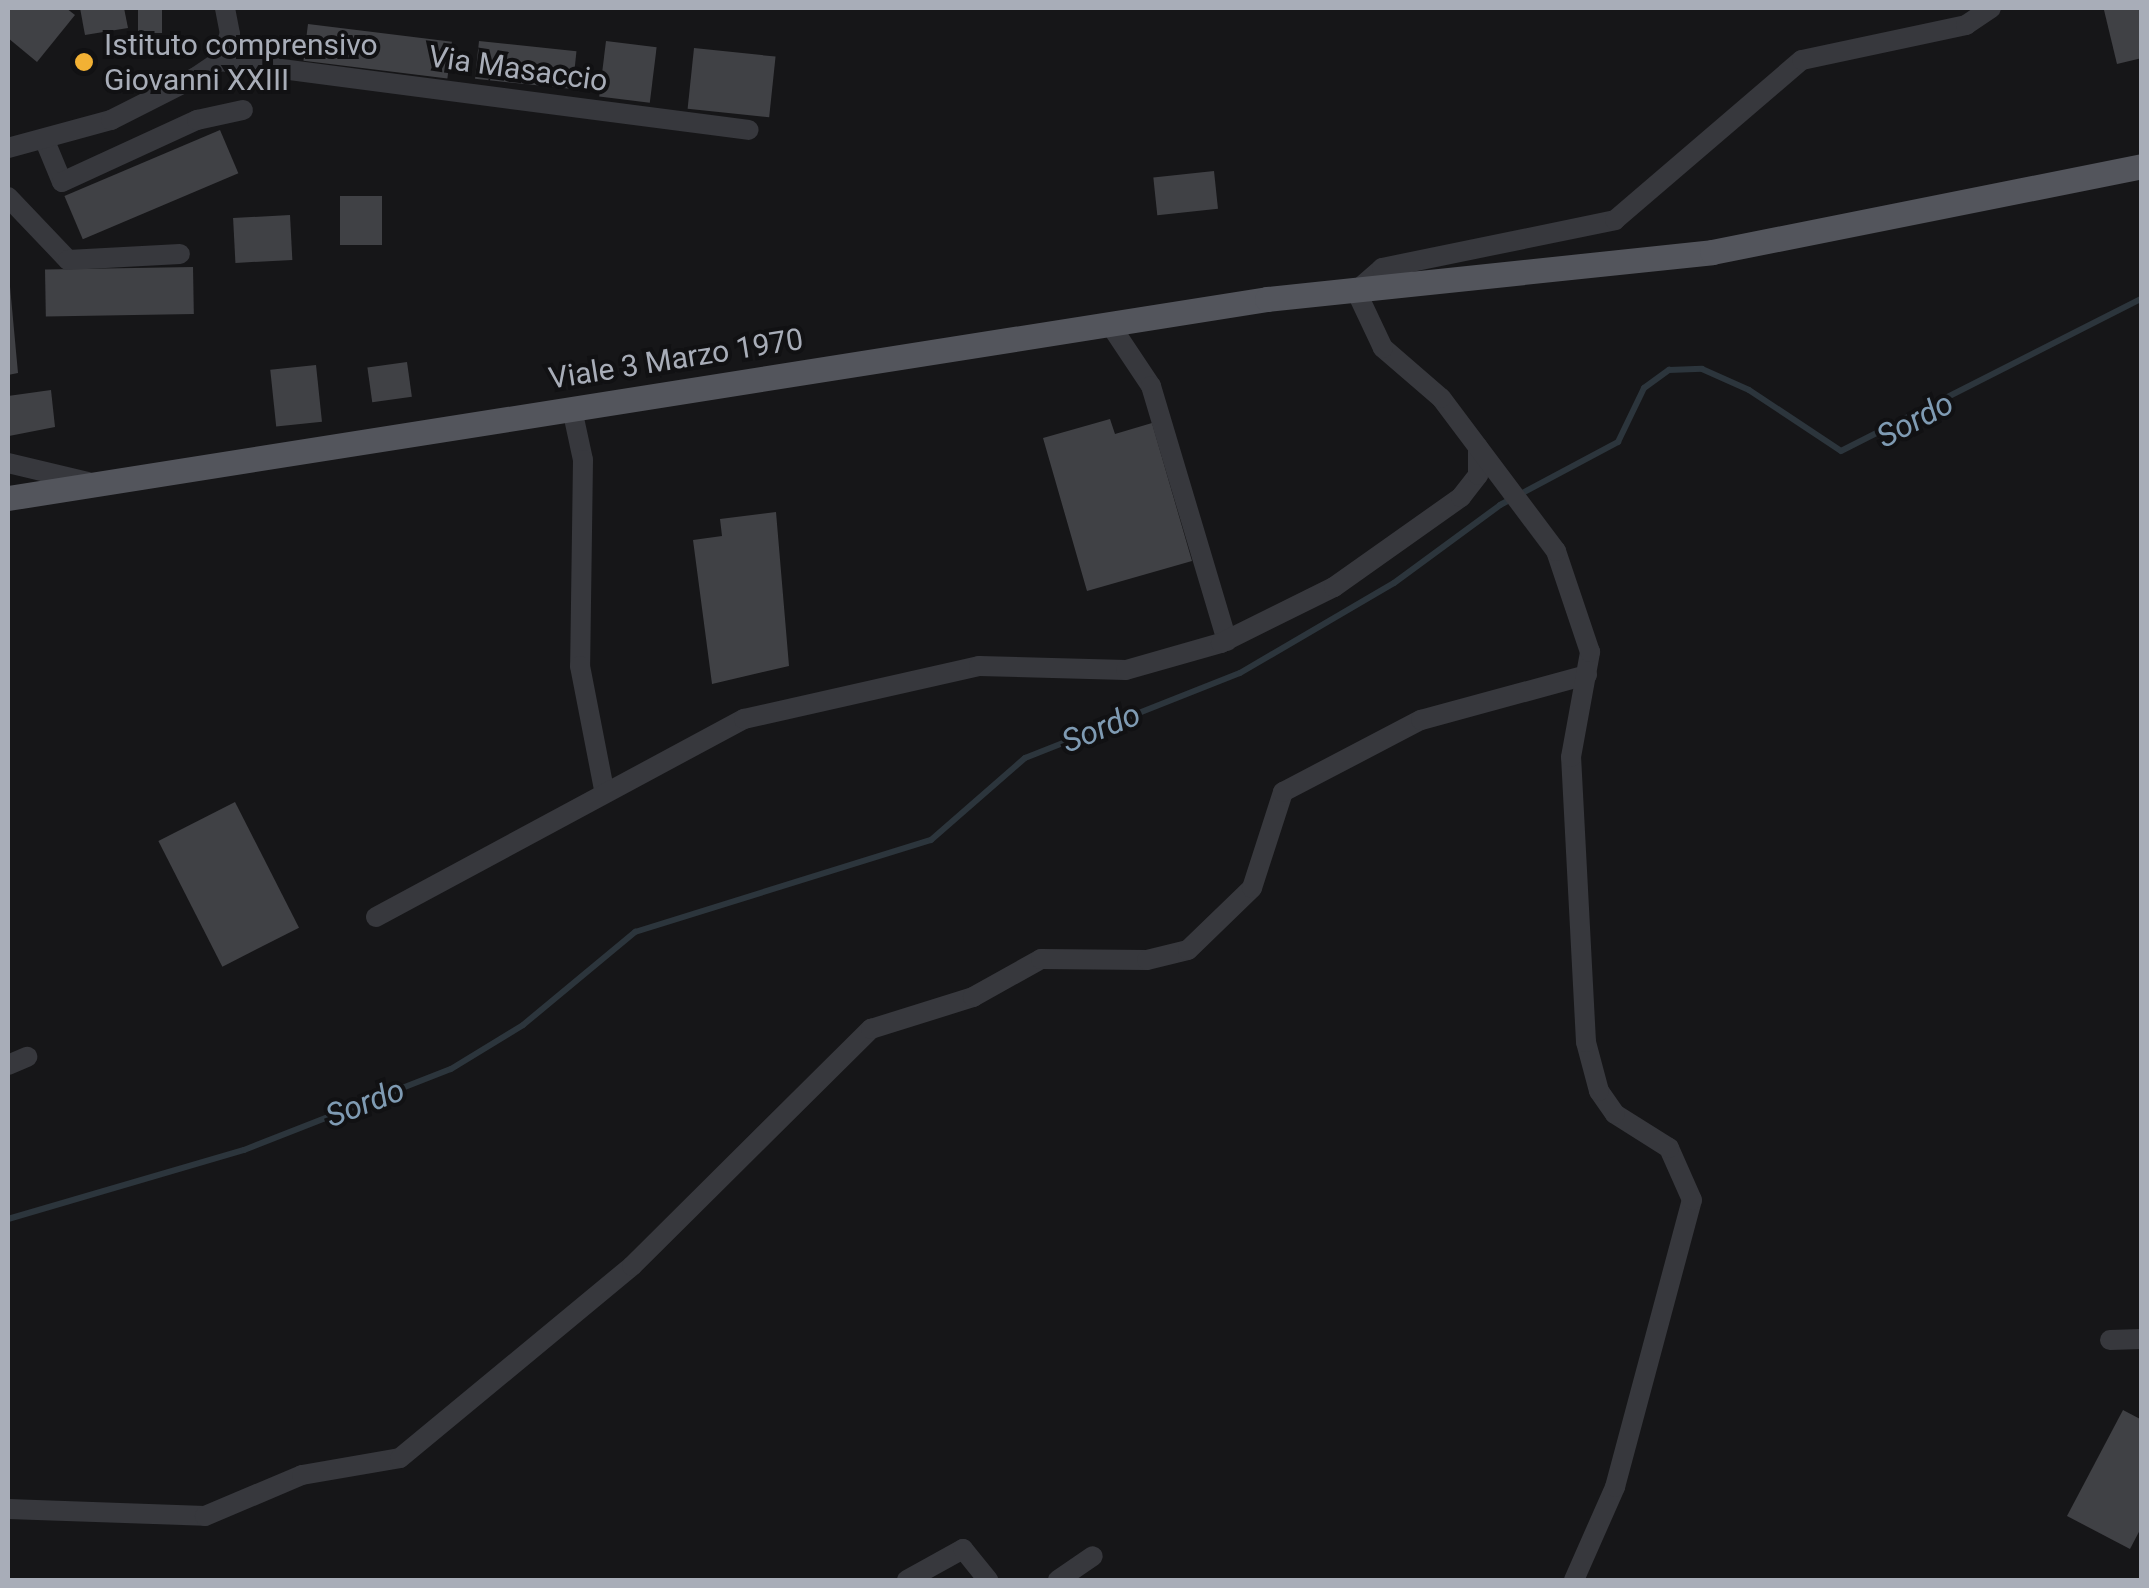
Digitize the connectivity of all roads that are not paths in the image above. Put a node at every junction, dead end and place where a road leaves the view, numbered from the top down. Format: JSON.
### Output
{"nodes":[{"id":1,"x":226,"y":8,"type":"edge"},
{"id":2,"x":1991,"y":8,"type":"edge"},
{"id":3,"x":220,"y":61,"type":"junction"},
{"id":4,"x":243,"y":110,"type":"dead end"},
{"id":5,"x":749,"y":130,"type":"dead end"},
{"id":6,"x":45,"y":141,"type":"junction"},
{"id":7,"x":8,"y":148,"type":"edge"},
{"id":8,"x":2142,"y":166,"type":"edge"},
{"id":9,"x":8,"y":197,"type":"edge"},
{"id":10,"x":180,"y":254,"type":"dead end"},
{"id":11,"x":1356,"y":290,"type":"junction"},
{"id":12,"x":1108,"y":324,"type":"junction"},
{"id":13,"x":572,"y":409,"type":"junction"},
{"id":14,"x":1478,"y":447,"type":"junction"},
{"id":15,"x":8,"y":463,"type":"edge"},
{"id":16,"x":104,"y":486,"type":"junction"},
{"id":17,"x":8,"y":498,"type":"edge"},
{"id":18,"x":1227,"y":641,"type":"junction"},
{"id":19,"x":1587,"y":675,"type":"junction"},
{"id":20,"x":604,"y":790,"type":"junction"},
{"id":21,"x":376,"y":916,"type":"dead end"},
{"id":22,"x":2110,"y":1340,"type":"dead end"},
{"id":23,"x":2142,"y":1340,"type":"edge"},
{"id":24,"x":8,"y":1508,"type":"edge"},
{"id":25,"x":1093,"y":1556,"type":"dead end"},
{"id":26,"x":907,"y":1580,"type":"edge"},
{"id":27,"x":988,"y":1580,"type":"edge"},
{"id":28,"x":1058,"y":1580,"type":"edge"},
{"id":29,"x":1574,"y":1580,"type":"edge"}],
"edges":[{"from":1,"to":3,"type":"street"},
{"from":2,"to":11,"type":"street"},
{"from":3,"to":5,"type":"street","name":"Via Masaccio"},
{"from":3,"to":6,"type":"street"},
{"from":4,"to":6,"type":"street"},
{"from":6,"to":7,"type":"street"},
{"from":8,"to":11,"type":"main road","name":"Viale 3 Marzo 1970"},
{"from":9,"to":10,"type":"street"},
{"from":11,"to":12,"type":"main road","name":"Viale 3 Marzo 1970"},
{"from":11,"to":14,"type":"street"},
{"from":12,"to":13,"type":"main road","name":"Viale 3 Marzo 1970"},
{"from":12,"to":18,"type":"street"},
{"from":13,"to":16,"type":"main road","name":"Viale 3 Marzo 1970"},
{"from":13,"to":20,"type":"street"},
{"from":14,"to":18,"type":"street"},
{"from":14,"to":19,"type":"street"},
{"from":15,"to":16,"type":"street"},
{"from":16,"to":17,"type":"main road","name":"Viale 3 Marzo 1970"},
{"from":18,"to":20,"type":"street"},
{"from":19,"to":24,"type":"street"},
{"from":19,"to":29,"type":"street"},
{"from":20,"to":21,"type":"street"},
{"from":22,"to":23,"type":"street"},
{"from":25,"to":28,"type":"street"},
{"from":26,"to":27,"type":"street"}]}
